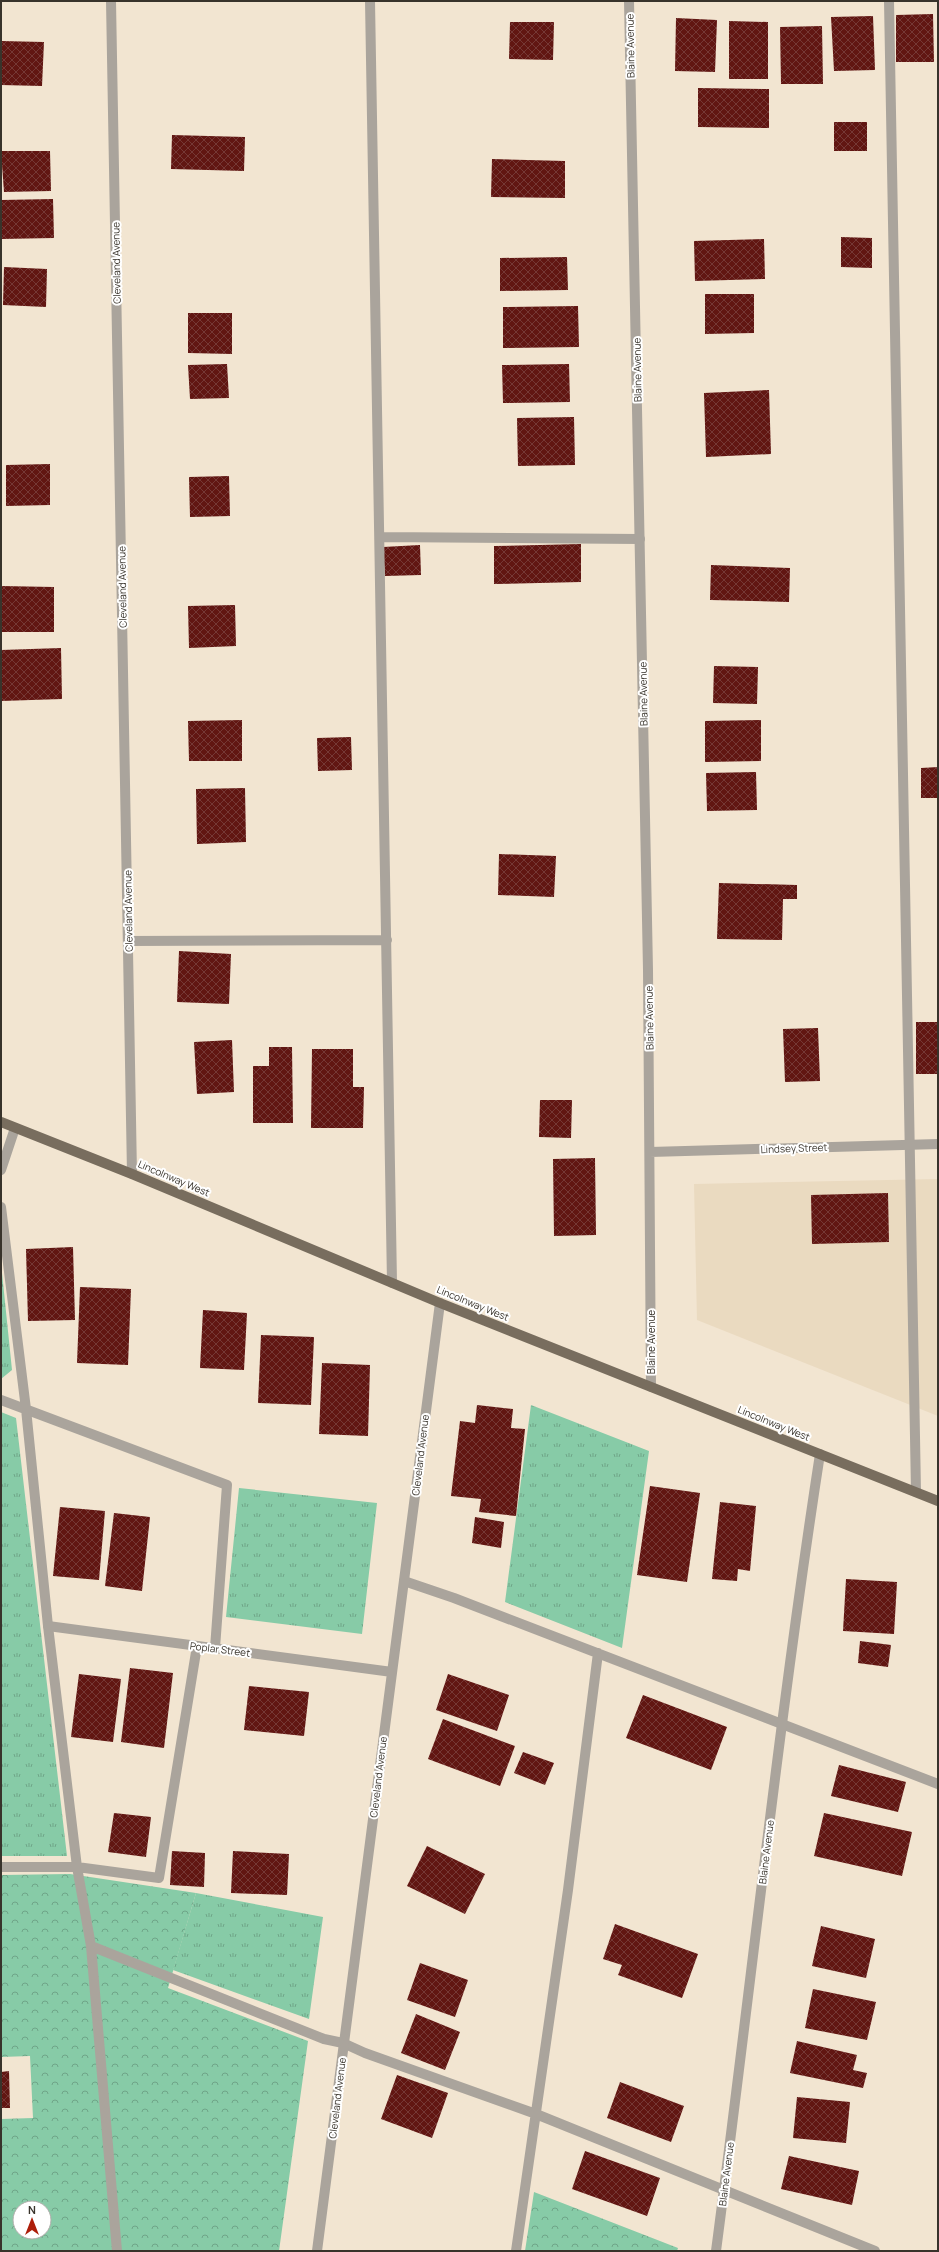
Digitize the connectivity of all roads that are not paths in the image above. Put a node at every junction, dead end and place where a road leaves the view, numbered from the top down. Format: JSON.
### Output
{"nodes":[{"id":1,"x":111,"y":1,"type":"edge"},
{"id":2,"x":370,"y":1,"type":"edge"},
{"id":3,"x":630,"y":1,"type":"edge"},
{"id":4,"x":889,"y":1,"type":"edge"},
{"id":5,"x":381,"y":537,"type":"junction"},
{"id":6,"x":640,"y":539,"type":"junction"},
{"id":7,"x":387,"y":940,"type":"junction"},
{"id":8,"x":129,"y":941,"type":"junction"},
{"id":9,"x":1,"y":1122,"type":"edge"},
{"id":10,"x":15,"y":1128,"type":"junction"},
{"id":11,"x":909,"y":1144,"type":"junction"},
{"id":12,"x":938,"y":1144,"type":"edge"},
{"id":13,"x":650,"y":1152,"type":"junction"},
{"id":14,"x":1,"y":1170,"type":"edge"},
{"id":15,"x":132,"y":1174,"type":"junction"},
{"id":16,"x":1,"y":1207,"type":"edge"},
{"id":17,"x":392,"y":1283,"type":"junction"},
{"id":18,"x":440,"y":1303,"type":"junction"},
{"id":19,"x":651,"y":1387,"type":"junction"},
{"id":20,"x":1,"y":1400,"type":"edge"},
{"id":21,"x":26,"y":1409,"type":"junction"},
{"id":22,"x":820,"y":1454,"type":"junction"},
{"id":23,"x":916,"y":1492,"type":"junction"},
{"id":24,"x":938,"y":1501,"type":"edge"},
{"id":25,"x":404,"y":1581,"type":"junction"},
{"id":26,"x":48,"y":1626,"type":"junction"},
{"id":27,"x":197,"y":1646,"type":"junction"},
{"id":28,"x":215,"y":1648,"type":"junction"},
{"id":29,"x":598,"y":1653,"type":"junction"},
{"id":30,"x":392,"y":1672,"type":"junction"},
{"id":31,"x":783,"y":1725,"type":"junction"},
{"id":32,"x":938,"y":1784,"type":"edge"},
{"id":33,"x":1,"y":1867,"type":"edge"},
{"id":34,"x":77,"y":1867,"type":"junction"},
{"id":35,"x":91,"y":1946,"type":"junction"},
{"id":36,"x":344,"y":2043,"type":"junction"},
{"id":37,"x":536,"y":2114,"type":"junction"},
{"id":38,"x":724,"y":2190,"type":"junction"},
{"id":39,"x":117,"y":2251,"type":"edge"},
{"id":40,"x":317,"y":2251,"type":"edge"},
{"id":41,"x":516,"y":2251,"type":"edge"},
{"id":42,"x":716,"y":2251,"type":"edge"},
{"id":43,"x":875,"y":2251,"type":"edge"}],
"edges":[{"from":1,"to":8,"type":"street","name":"Cleveland Avenue"},
{"from":2,"to":5,"type":"street"},
{"from":3,"to":6,"type":"street","name":"Blaine Avenue"},
{"from":4,"to":11,"type":"street"},
{"from":5,"to":6,"type":"street"},
{"from":5,"to":7,"type":"street"},
{"from":6,"to":13,"type":"street","name":"Blaine Avenue"},
{"from":7,"to":8,"type":"street"},
{"from":7,"to":17,"type":"street"},
{"from":8,"to":15,"type":"street","name":"Cleveland Avenue"},
{"from":9,"to":10,"type":"main road","name":"Lincolnway West"},
{"from":10,"to":14,"type":"street"},
{"from":10,"to":15,"type":"main road","name":"Lincolnway West"},
{"from":11,"to":12,"type":"street","name":"Lindsey Street"},
{"from":11,"to":13,"type":"street","name":"Lindsey Street"},
{"from":11,"to":23,"type":"street"},
{"from":13,"to":19,"type":"street","name":"Blaine Avenue"},
{"from":15,"to":17,"type":"main road","name":"Lincolnway West"},
{"from":16,"to":21,"type":"street"},
{"from":17,"to":18,"type":"main road","name":"Lincolnway West"},
{"from":18,"to":19,"type":"main road","name":"Lincolnway West"},
{"from":18,"to":25,"type":"street","name":"Cleveland Avenue"},
{"from":19,"to":22,"type":"main road","name":"Lincolnway West"},
{"from":20,"to":21,"type":"street"},
{"from":21,"to":26,"type":"street"},
{"from":21,"to":28,"type":"street"},
{"from":22,"to":23,"type":"main road","name":"Lincolnway West"},
{"from":22,"to":31,"type":"street","name":"Blaine Avenue"},
{"from":23,"to":24,"type":"main road","name":"Lincolnway West"},
{"from":25,"to":29,"type":"street"},
{"from":25,"to":30,"type":"street","name":"Cleveland Avenue"},
{"from":26,"to":27,"type":"street","name":"Poplar Street"},
{"from":26,"to":34,"type":"street"},
{"from":27,"to":28,"type":"street","name":"Poplar Street"},
{"from":27,"to":34,"type":"street"},
{"from":28,"to":30,"type":"street","name":"Poplar Street"},
{"from":29,"to":31,"type":"street"},
{"from":29,"to":37,"type":"street"},
{"from":30,"to":36,"type":"street","name":"Cleveland Avenue"},
{"from":31,"to":32,"type":"street"},
{"from":31,"to":38,"type":"street","name":"Blaine Avenue"},
{"from":33,"to":34,"type":"street"},
{"from":34,"to":35,"type":"street"},
{"from":35,"to":36,"type":"street"},
{"from":35,"to":39,"type":"street"},
{"from":36,"to":37,"type":"street"},
{"from":36,"to":40,"type":"street","name":"Cleveland Avenue"},
{"from":37,"to":38,"type":"street"},
{"from":37,"to":41,"type":"street"},
{"from":38,"to":42,"type":"street","name":"Blaine Avenue"},
{"from":38,"to":43,"type":"street"}]}
